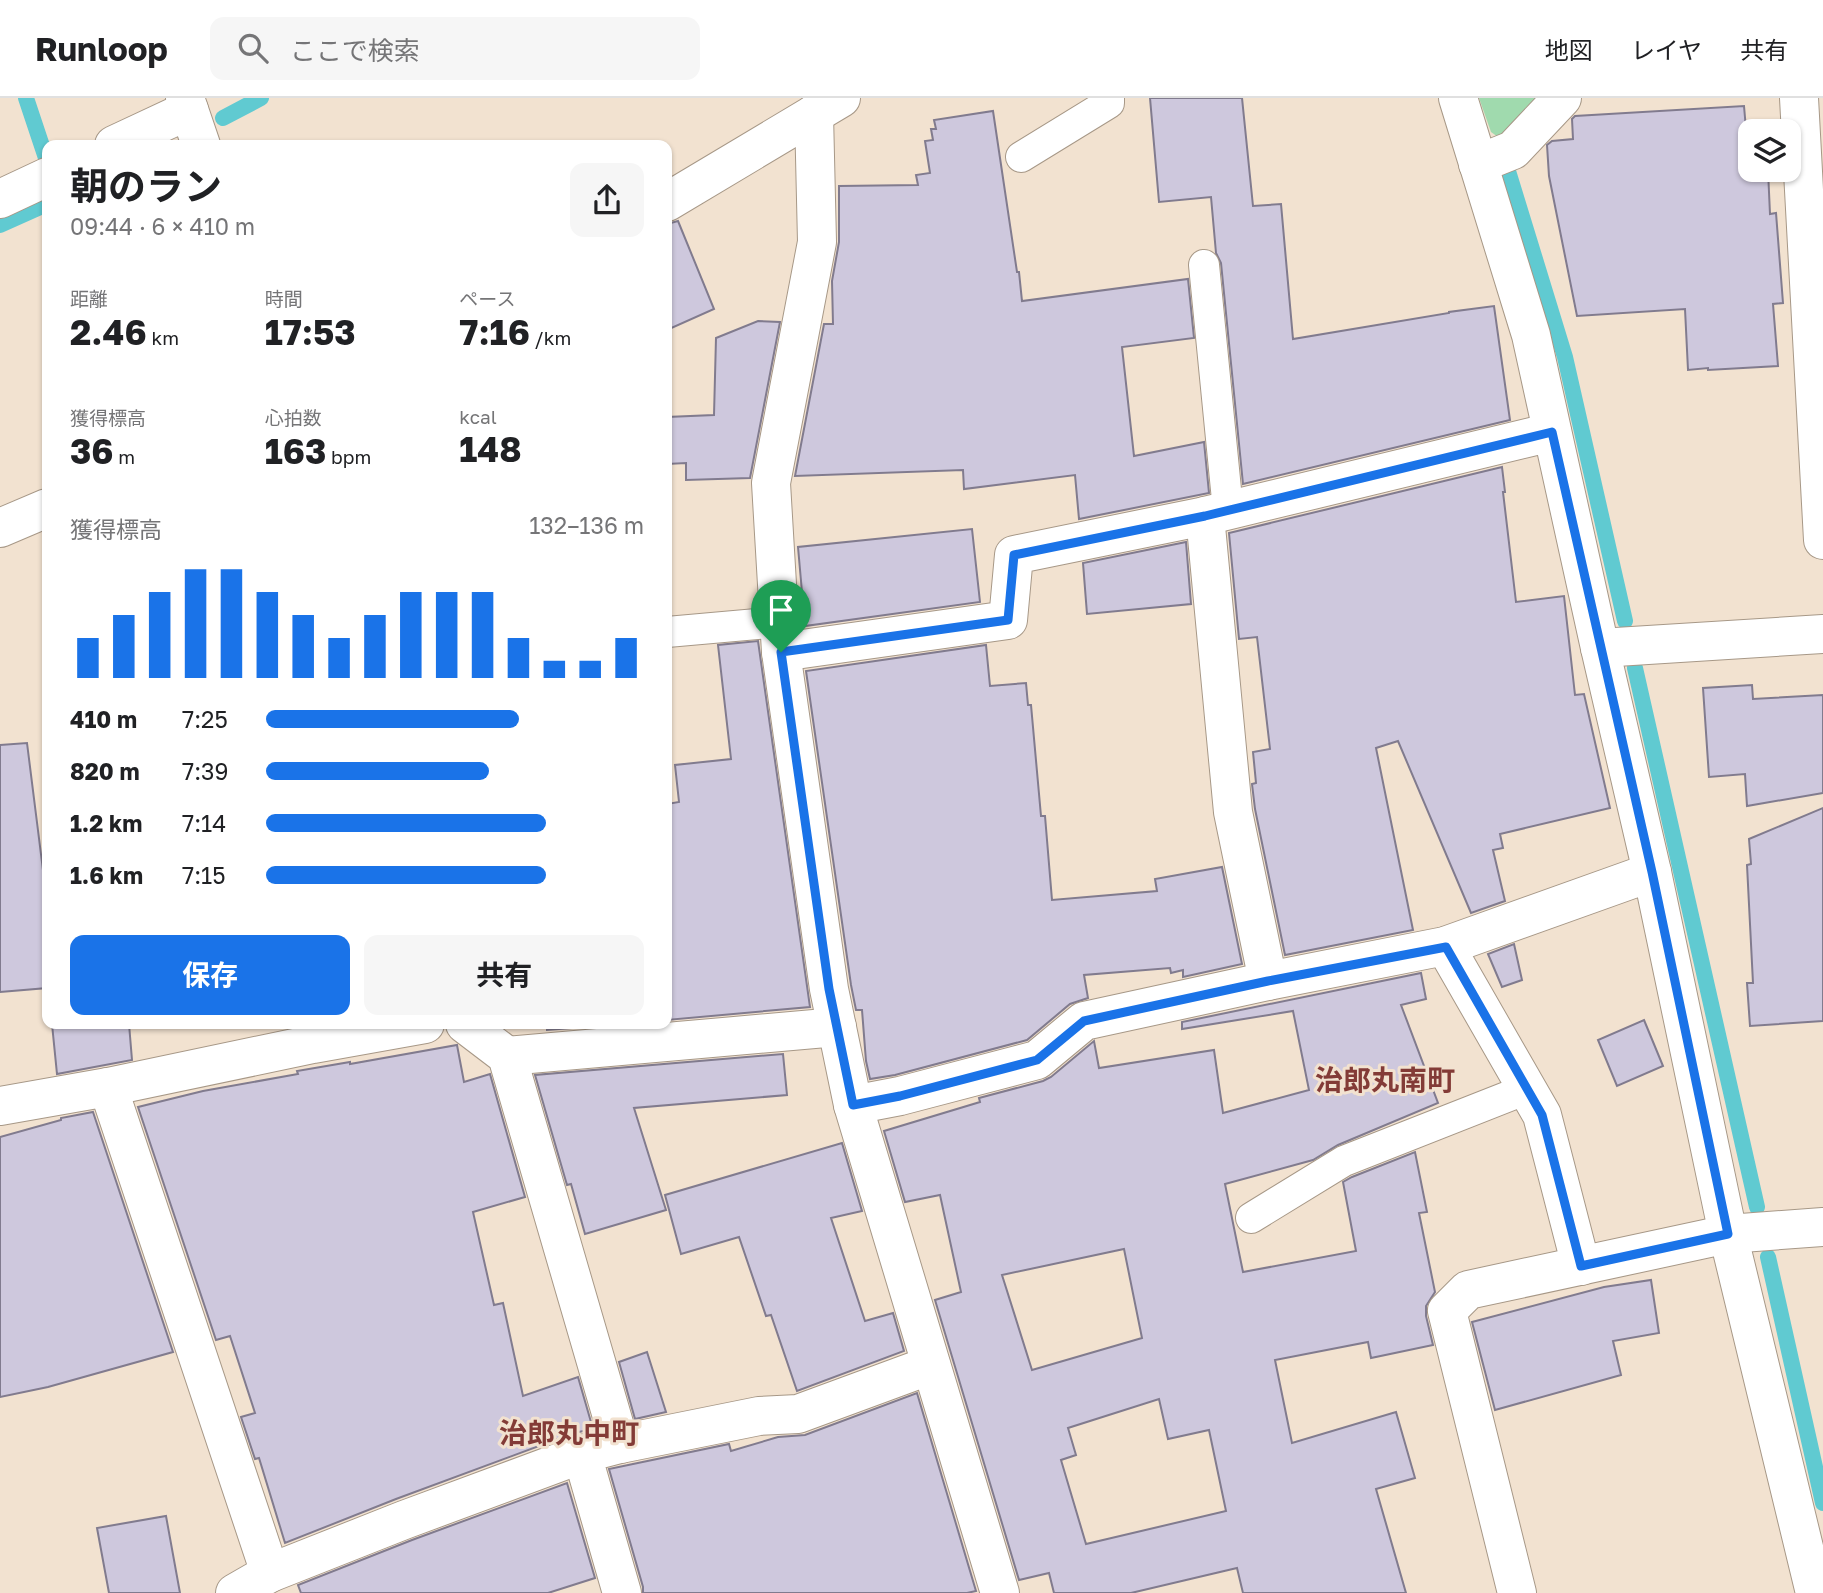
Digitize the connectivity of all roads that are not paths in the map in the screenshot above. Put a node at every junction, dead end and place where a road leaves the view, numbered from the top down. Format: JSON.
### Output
{"nodes":[{"id":1,"x":1109,"y":98,"type":"edge"},
{"id":2,"x":1458,"y":98,"type":"edge"},
{"id":3,"x":1562,"y":98,"type":"edge"},
{"id":4,"x":1799,"y":98,"type":"edge"},
{"id":5,"x":833,"y":102,"type":"edge"},
{"id":6,"x":192,"y":118,"type":"edge"},
{"id":7,"x":128,"y":140,"type":"edge"},
{"id":8,"x":1021,"y":157,"type":"dead end"},
{"id":9,"x":1478,"y":164,"type":"junction"},
{"id":10,"x":42,"y":179,"type":"edge"},
{"id":11,"x":0,"y":199,"type":"edge"},
{"id":12,"x":672,"y":199,"type":"edge"},
{"id":13,"x":1204,"y":265,"type":"dead end"},
{"id":14,"x":1552,"y":432,"type":"junction"},
{"id":15,"x":42,"y":510,"type":"edge"},
{"id":16,"x":1217,"y":513,"type":"junction"},
{"id":17,"x":0,"y":528,"type":"edge"},
{"id":18,"x":1823,"y":540,"type":"edge"},
{"id":19,"x":672,"y":632,"type":"edge"},
{"id":20,"x":1823,"y":634,"type":"edge"},
{"id":21,"x":780,"y":637,"type":"junction"},
{"id":22,"x":1600,"y":648,"type":"junction"},
{"id":23,"x":1652,"y":872,"type":"junction"},
{"id":24,"x":1446,"y":947,"type":"junction"},
{"id":25,"x":1268,"y":981,"type":"junction"},
{"id":26,"x":837,"y":1027,"type":"junction"},
{"id":27,"x":368,"y":1029,"type":"edge"},
{"id":28,"x":472,"y":1029,"type":"edge"},
{"id":29,"x":312,"y":1034,"type":"edge"},
{"id":30,"x":508,"y":1056,"type":"junction"},
{"id":31,"x":108,"y":1087,"type":"junction"},
{"id":32,"x":1527,"y":1089,"type":"junction"},
{"id":33,"x":853,"y":1105,"type":"junction"},
{"id":34,"x":0,"y":1106,"type":"edge"},
{"id":35,"x":1251,"y":1218,"type":"dead end"},
{"id":36,"x":1823,"y":1227,"type":"edge"},
{"id":37,"x":1728,"y":1234,"type":"junction"},
{"id":38,"x":1581,"y":1266,"type":"junction"},
{"id":39,"x":931,"y":1365,"type":"junction"},
{"id":40,"x":620,"y":1444,"type":"junction"},
{"id":41,"x":582,"y":1454,"type":"junction"},
{"id":42,"x":270,"y":1573,"type":"junction"},
{"id":43,"x":235,"y":1593,"type":"edge"},
{"id":44,"x":622,"y":1593,"type":"edge"},
{"id":45,"x":1000,"y":1593,"type":"edge"},
{"id":46,"x":1517,"y":1593,"type":"edge"},
{"id":47,"x":1815,"y":1593,"type":"edge"}],
"edges":[{"from":1,"to":8,"type":"lane"},
{"from":2,"to":9,"type":"street"},
{"from":3,"to":9,"type":"street"},
{"from":4,"to":18,"type":"street"},
{"from":5,"to":12,"type":"street"},
{"from":5,"to":21,"type":"street"},
{"from":6,"to":7,"type":"street"},
{"from":9,"to":14,"type":"street"},
{"from":10,"to":11,"type":"street"},
{"from":13,"to":16,"type":"lane"},
{"from":14,"to":16,"type":"street"},
{"from":14,"to":22,"type":"street"},
{"from":15,"to":17,"type":"street"},
{"from":16,"to":21,"type":"street"},
{"from":16,"to":25,"type":"street"},
{"from":19,"to":21,"type":"lane"},
{"from":20,"to":22,"type":"street"},
{"from":21,"to":26,"type":"street"},
{"from":22,"to":23,"type":"street"},
{"from":23,"to":24,"type":"street"},
{"from":23,"to":37,"type":"street"},
{"from":24,"to":25,"type":"street"},
{"from":24,"to":32,"type":"street"},
{"from":25,"to":33,"type":"street"},
{"from":26,"to":30,"type":"street"},
{"from":26,"to":33,"type":"street"},
{"from":27,"to":29,"type":"street"},
{"from":28,"to":30,"type":"street"},
{"from":29,"to":31,"type":"street"},
{"from":30,"to":40,"type":"street"},
{"from":31,"to":34,"type":"street"},
{"from":31,"to":42,"type":"street"},
{"from":32,"to":35,"type":"lane"},
{"from":32,"to":38,"type":"street"},
{"from":33,"to":39,"type":"street"},
{"from":36,"to":37,"type":"street"},
{"from":37,"to":38,"type":"street"},
{"from":37,"to":47,"type":"street"},
{"from":38,"to":46,"type":"street"},
{"from":39,"to":40,"type":"street"},
{"from":39,"to":45,"type":"street"},
{"from":40,"to":41,"type":"street"},
{"from":41,"to":42,"type":"street"},
{"from":41,"to":44,"type":"street"},
{"from":42,"to":43,"type":"street"}]}
